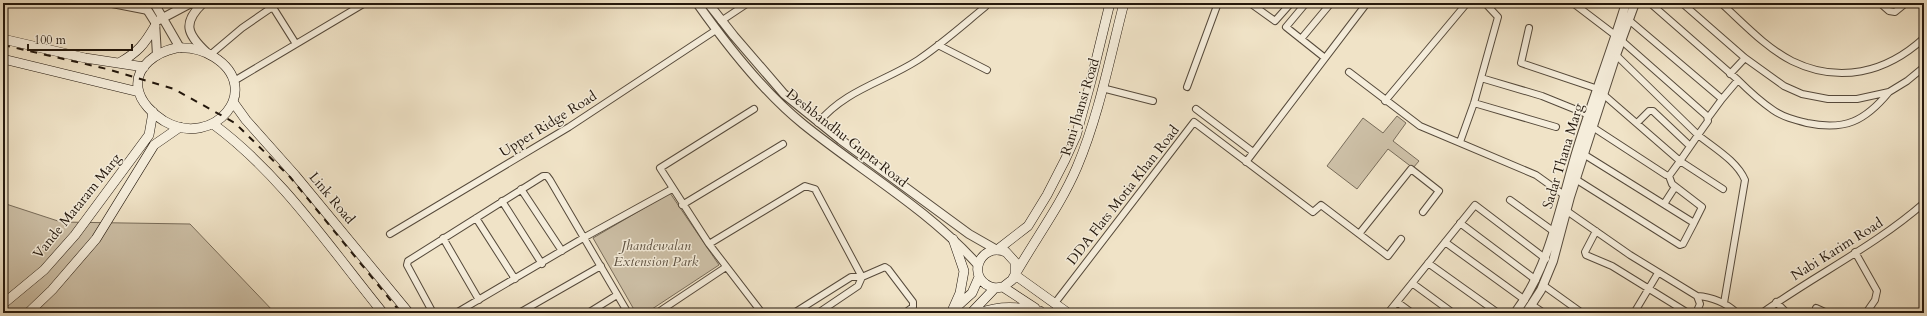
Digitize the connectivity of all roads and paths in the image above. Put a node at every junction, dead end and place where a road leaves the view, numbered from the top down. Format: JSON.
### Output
{"nodes":[{"id":1,"x":107,"y":3,"type":"edge"},
{"id":2,"x":143,"y":3,"type":"edge"},
{"id":3,"x":154,"y":3,"type":"edge"},
{"id":4,"x":191,"y":3,"type":"edge"},
{"id":5,"x":203,"y":3,"type":"edge"},
{"id":6,"x":365,"y":3,"type":"edge"},
{"id":7,"x":697,"y":3,"type":"edge"},
{"id":8,"x":708,"y":3,"type":"edge"},
{"id":9,"x":748,"y":3,"type":"edge"},
{"id":10,"x":1110,"y":3,"type":"edge"},
{"id":11,"x":1124,"y":3,"type":"edge"},
{"id":12,"x":1218,"y":3,"type":"edge"},
{"id":13,"x":1250,"y":3,"type":"edge"},
{"id":14,"x":1291,"y":3,"type":"edge"},
{"id":15,"x":1306,"y":3,"type":"edge"},
{"id":16,"x":1331,"y":3,"type":"edge"},
{"id":17,"x":1367,"y":3,"type":"edge"},
{"id":18,"x":1467,"y":3,"type":"edge"},
{"id":19,"x":1485,"y":3,"type":"edge"},
{"id":20,"x":1572,"y":3,"type":"edge"},
{"id":21,"x":1626,"y":3,"type":"edge"},
{"id":22,"x":1635,"y":3,"type":"edge"},
{"id":23,"x":1650,"y":3,"type":"edge"},
{"id":24,"x":1682,"y":3,"type":"edge"},
{"id":25,"x":1720,"y":3,"type":"edge"},
{"id":26,"x":1880,"y":3,"type":"edge"},
{"id":27,"x":1906,"y":3,"type":"edge"},
{"id":28,"x":985,"y":7,"type":"dead end"},
{"id":29,"x":148,"y":11,"type":"junction"},
{"id":30,"x":165,"y":20,"type":"junction"},
{"id":31,"x":722,"y":21,"type":"junction"},
{"id":32,"x":1630,"y":21,"type":"junction"},
{"id":33,"x":155,"y":24,"type":"junction"},
{"id":34,"x":1529,"y":28,"type":"dead end"},
{"id":35,"x":716,"y":30,"type":"junction"},
{"id":36,"x":1619,"y":38,"type":"junction"},
{"id":37,"x":1924,"y":38,"type":"edge"},
{"id":38,"x":3,"y":39,"type":"edge"},
{"id":39,"x":1301,"y":40,"type":"junction"},
{"id":40,"x":296,"y":44,"type":"junction"},
{"id":41,"x":938,"y":45,"type":"junction"},
{"id":42,"x":180,"y":48,"type":"junction"},
{"id":43,"x":209,"y":54,"type":"junction"},
{"id":44,"x":157,"y":55,"type":"junction"},
{"id":45,"x":1616,"y":55,"type":"junction"},
{"id":46,"x":1325,"y":58,"type":"junction"},
{"id":47,"x":1745,"y":58,"type":"junction"},
{"id":48,"x":3,"y":59,"type":"edge"},
{"id":49,"x":119,"y":64,"type":"junction"},
{"id":50,"x":144,"y":67,"type":"junction"},
{"id":51,"x":1924,"y":67,"type":"edge"},
{"id":52,"x":987,"y":70,"type":"dead end"},
{"id":53,"x":1349,"y":72,"type":"dead end"},
{"id":54,"x":1730,"y":74,"type":"junction"},
{"id":55,"x":1481,"y":78,"type":"junction"},
{"id":56,"x":234,"y":80,"type":"junction"},
{"id":57,"x":1738,"y":80,"type":"junction"},
{"id":58,"x":1187,"y":87,"type":"dead end"},
{"id":59,"x":1102,"y":88,"type":"junction"},
{"id":60,"x":1598,"y":89,"type":"junction"},
{"id":61,"x":139,"y":92,"type":"junction"},
{"id":62,"x":1890,"y":92,"type":"junction"},
{"id":63,"x":1604,"y":95,"type":"junction"},
{"id":64,"x":1722,"y":99,"type":"junction"},
{"id":65,"x":1153,"y":101,"type":"dead end"},
{"id":66,"x":1385,"y":101,"type":"junction"},
{"id":67,"x":233,"y":102,"type":"junction"},
{"id":68,"x":1474,"y":103,"type":"junction"},
{"id":69,"x":754,"y":109,"type":"dead end"},
{"id":70,"x":1196,"y":109,"type":"dead end"},
{"id":71,"x":153,"y":112,"type":"junction"},
{"id":72,"x":1589,"y":115,"type":"junction"},
{"id":73,"x":1708,"y":118,"type":"junction"},
{"id":74,"x":818,"y":122,"type":"junction"},
{"id":75,"x":1637,"y":123,"type":"junction"},
{"id":76,"x":213,"y":124,"type":"junction"},
{"id":77,"x":180,"y":127,"type":"junction"},
{"id":78,"x":1556,"y":127,"type":"dead end"},
{"id":79,"x":1594,"y":128,"type":"junction"},
{"id":80,"x":830,"y":132,"type":"junction"},
{"id":81,"x":1698,"y":135,"type":"junction"},
{"id":82,"x":824,"y":141,"type":"junction"},
{"id":83,"x":1460,"y":142,"type":"junction"},
{"id":84,"x":782,"y":144,"type":"dead end"},
{"id":85,"x":1690,"y":146,"type":"junction"},
{"id":86,"x":1253,"y":152,"type":"junction"},
{"id":87,"x":1585,"y":155,"type":"junction"},
{"id":88,"x":1680,"y":161,"type":"junction"},
{"id":89,"x":1246,"y":162,"type":"junction"},
{"id":90,"x":1669,"y":176,"type":"junction"},
{"id":91,"x":1577,"y":180,"type":"junction"},
{"id":92,"x":1675,"y":187,"type":"junction"},
{"id":93,"x":521,"y":189,"type":"junction"},
{"id":94,"x":672,"y":189,"type":"junction"},
{"id":95,"x":1722,"y":189,"type":"dead end"},
{"id":96,"x":1564,"y":195,"type":"junction"},
{"id":97,"x":1510,"y":200,"type":"dead end"},
{"id":98,"x":502,"y":202,"type":"junction"},
{"id":99,"x":1924,"y":203,"type":"edge"},
{"id":100,"x":1664,"y":204,"type":"junction"},
{"id":101,"x":682,"y":205,"type":"junction"},
{"id":102,"x":1563,"y":209,"type":"junction"},
{"id":103,"x":1423,"y":212,"type":"dead end"},
{"id":104,"x":476,"y":218,"type":"junction"},
{"id":105,"x":1460,"y":223,"type":"junction"},
{"id":106,"x":1694,"y":224,"type":"junction"},
{"id":107,"x":1553,"y":231,"type":"junction"},
{"id":108,"x":1596,"y":232,"type":"junction"},
{"id":109,"x":390,"y":234,"type":"dead end"},
{"id":110,"x":1359,"y":234,"type":"junction"},
{"id":111,"x":585,"y":237,"type":"junction"},
{"id":112,"x":443,"y":238,"type":"junction"},
{"id":113,"x":953,"y":238,"type":"junction"},
{"id":114,"x":1401,"y":239,"type":"dead end"},
{"id":115,"x":1445,"y":242,"type":"junction"},
{"id":116,"x":709,"y":244,"type":"junction"},
{"id":117,"x":997,"y":250,"type":"junction"},
{"id":118,"x":562,"y":252,"type":"junction"},
{"id":119,"x":1855,"y":252,"type":"junction"},
{"id":120,"x":1546,"y":259,"type":"junction"},
{"id":121,"x":1428,"y":263,"type":"junction"},
{"id":122,"x":542,"y":264,"type":"junction"},
{"id":123,"x":978,"y":265,"type":"junction"},
{"id":124,"x":601,"y":266,"type":"junction"},
{"id":125,"x":726,"y":267,"type":"junction"},
{"id":126,"x":1658,"y":273,"type":"junction"},
{"id":127,"x":1015,"y":275,"type":"junction"},
{"id":128,"x":862,"y":277,"type":"junction"},
{"id":129,"x":979,"y":277,"type":"junction"},
{"id":130,"x":515,"y":279,"type":"junction"},
{"id":131,"x":1536,"y":280,"type":"junction"},
{"id":132,"x":1412,"y":283,"type":"junction"},
{"id":133,"x":1543,"y":285,"type":"junction"},
{"id":134,"x":999,"y":287,"type":"junction"},
{"id":135,"x":1648,"y":289,"type":"junction"},
{"id":136,"x":618,"y":295,"type":"junction"},
{"id":137,"x":1697,"y":296,"type":"junction"},
{"id":138,"x":479,"y":300,"type":"junction"},
{"id":139,"x":1525,"y":300,"type":"junction"},
{"id":140,"x":1397,"y":302,"type":"junction"},
{"id":141,"x":1776,"y":302,"type":"junction"},
{"id":142,"x":1054,"y":303,"type":"junction"},
{"id":143,"x":1724,"y":303,"type":"junction"},
{"id":144,"x":3,"y":304,"type":"edge"},
{"id":145,"x":1532,"y":305,"type":"junction"},
{"id":146,"x":1816,"y":308,"type":"dead end"},
{"id":147,"x":951,"y":312,"type":"edge"},
{"id":148,"x":1041,"y":312,"type":"edge"},
{"id":149,"x":1697,"y":312,"type":"edge"},
{"id":150,"x":28,"y":313,"type":"edge"},
{"id":151,"x":383,"y":313,"type":"edge"},
{"id":152,"x":409,"y":313,"type":"edge"},
{"id":153,"x":432,"y":313,"type":"edge"},
{"id":154,"x":456,"y":313,"type":"edge"},
{"id":155,"x":519,"y":313,"type":"edge"},
{"id":156,"x":588,"y":313,"type":"edge"},
{"id":157,"x":628,"y":313,"type":"edge"},
{"id":158,"x":656,"y":313,"type":"edge"},
{"id":159,"x":762,"y":313,"type":"edge"},
{"id":160,"x":794,"y":313,"type":"edge"},
{"id":161,"x":818,"y":313,"type":"edge"},
{"id":162,"x":906,"y":313,"type":"edge"},
{"id":163,"x":971,"y":313,"type":"edge"},
{"id":164,"x":980,"y":313,"type":"edge"},
{"id":165,"x":1068,"y":313,"type":"edge"},
{"id":166,"x":1388,"y":313,"type":"edge"},
{"id":167,"x":1412,"y":313,"type":"edge"},
{"id":168,"x":1454,"y":313,"type":"edge"},
{"id":169,"x":1498,"y":313,"type":"edge"},
{"id":170,"x":1514,"y":313,"type":"edge"},
{"id":171,"x":1526,"y":313,"type":"edge"},
{"id":172,"x":1544,"y":313,"type":"edge"},
{"id":173,"x":1582,"y":313,"type":"edge"},
{"id":174,"x":1634,"y":313,"type":"edge"},
{"id":175,"x":1688,"y":313,"type":"edge"},
{"id":176,"x":1738,"y":313,"type":"edge"},
{"id":177,"x":1762,"y":313,"type":"edge"},
{"id":178,"x":1787,"y":313,"type":"edge"},
{"id":179,"x":1827,"y":313,"type":"edge"},
{"id":180,"x":1866,"y":313,"type":"edge"}],
"edges":[{"from":1,"to":29,"type":"street"},
{"from":2,"to":29,"type":"street"},
{"from":3,"to":30,"type":"street"},
{"from":4,"to":30,"type":"street"},
{"from":5,"to":43,"type":"street"},
{"from":6,"to":40,"type":"street"},
{"from":7,"to":35,"type":"street","name":"Deshbandhu Gupta Road"},
{"from":8,"to":31,"type":"street","name":"Deshbandhu Gupta Road"},
{"from":9,"to":31,"type":"street"},
{"from":10,"to":117,"type":"main road","name":"Rani Jhansi Road"},
{"from":11,"to":59,"type":"main road","name":"Rani Jhansi Road"},
{"from":12,"to":58,"type":"street"},
{"from":13,"to":14,"type":"street"},
{"from":15,"to":39,"type":"street"},
{"from":16,"to":39,"type":"street"},
{"from":17,"to":46,"type":"street"},
{"from":18,"to":66,"type":"street"},
{"from":19,"to":55,"type":"street"},
{"from":20,"to":36,"type":"street"},
{"from":21,"to":36,"type":"street","name":"Sadar Thana Marg"},
{"from":22,"to":32,"type":"street","name":"Sadar Thana Marg"},
{"from":23,"to":54,"type":"street"},
{"from":24,"to":47,"type":"street"},
{"from":25,"to":37,"type":"street"},
{"from":26,"to":27,"type":"street"},
{"from":28,"to":41,"type":"street"},
{"from":29,"to":33,"type":"street"},
{"from":30,"to":33,"type":"street"},
{"from":30,"to":42,"type":"street"},
{"from":31,"to":35,"type":"street"},
{"from":31,"to":74,"type":"street","name":"Deshbandhu Gupta Road"},
{"from":32,"to":36,"type":"street","name":"Sadar Thana Marg"},
{"from":32,"to":64,"type":"street"},
{"from":33,"to":44,"type":"street"},
{"from":33,"to":49,"type":"main road"},
{"from":34,"to":60,"type":"street"},
{"from":35,"to":82,"type":"street","name":"Deshbandhu Gupta Road"},
{"from":35,"to":109,"type":"street","name":"Upper Ridge Road"},
{"from":36,"to":45,"type":"street","name":"Sadar Thana Marg"},
{"from":36,"to":60,"type":"street","name":"Sadar Thana Marg"},
{"from":36,"to":73,"type":"street"},
{"from":38,"to":49,"type":"main road"},
{"from":39,"to":46,"type":"street"},
{"from":40,"to":43,"type":"street"},
{"from":40,"to":56,"type":"street"},
{"from":41,"to":52,"type":"street"},
{"from":41,"to":74,"type":"street"},
{"from":42,"to":43,"type":"main road"},
{"from":42,"to":44,"type":"main road"},
{"from":43,"to":56,"type":"main road"},
{"from":44,"to":50,"type":"main road"},
{"from":45,"to":63,"type":"street","name":"Sadar Thana Marg"},
{"from":45,"to":81,"type":"street"},
{"from":46,"to":86,"type":"street"},
{"from":47,"to":54,"type":"street"},
{"from":47,"to":62,"type":"street"},
{"from":48,"to":61,"type":"main road"},
{"from":49,"to":50,"type":"main road"},
{"from":50,"to":61,"type":"main road"},
{"from":51,"to":62,"type":"street"},
{"from":53,"to":66,"type":"street"},
{"from":54,"to":57,"type":"street"},
{"from":55,"to":68,"type":"street"},
{"from":55,"to":72,"type":"street"},
{"from":56,"to":67,"type":"main road"},
{"from":57,"to":62,"type":"street"},
{"from":57,"to":64,"type":"street"},
{"from":59,"to":65,"type":"street"},
{"from":59,"to":127,"type":"main road","name":"Rani Jhansi Road"},
{"from":60,"to":72,"type":"street","name":"Sadar Thana Marg"},
{"from":61,"to":71,"type":"main road"},
{"from":63,"to":75,"type":"street"},
{"from":63,"to":79,"type":"street","name":"Sadar Thana Marg"},
{"from":64,"to":73,"type":"street"},
{"from":66,"to":83,"type":"street"},
{"from":67,"to":76,"type":"main road"},
{"from":67,"to":152,"type":"main road","name":"Link Road"},
{"from":68,"to":78,"type":"street"},
{"from":68,"to":83,"type":"street"},
{"from":69,"to":94,"type":"street"},
{"from":70,"to":86,"type":"street"},
{"from":71,"to":77,"type":"main road"},
{"from":71,"to":144,"type":"main road","name":"Vande Mataram Marg"},
{"from":72,"to":96,"type":"street","name":"Sadar Thana Marg"},
{"from":73,"to":81,"type":"street"},
{"from":74,"to":80,"type":"street","name":"Deshbandhu Gupta Road"},
{"from":75,"to":85,"type":"street"},
{"from":75,"to":88,"type":"street"},
{"from":76,"to":77,"type":"main road"},
{"from":76,"to":151,"type":"main road"},
{"from":77,"to":150,"type":"main road","name":"Vande Mataram Marg"},
{"from":79,"to":87,"type":"street","name":"Sadar Thana Marg"},
{"from":79,"to":90,"type":"street"},
{"from":80,"to":82,"type":"street"},
{"from":80,"to":117,"type":"street","name":"Deshbandhu Gupta Road"},
{"from":81,"to":85,"type":"street"},
{"from":81,"to":143,"type":"street"},
{"from":82,"to":113,"type":"street","name":"Deshbandhu Gupta Road"},
{"from":83,"to":96,"type":"street"},
{"from":84,"to":101,"type":"street"},
{"from":85,"to":88,"type":"street"},
{"from":86,"to":89,"type":"street"},
{"from":87,"to":91,"type":"street","name":"Sadar Thana Marg"},
{"from":87,"to":100,"type":"street"},
{"from":88,"to":90,"type":"street"},
{"from":88,"to":95,"type":"street"},
{"from":89,"to":110,"type":"street","name":"DDA Flats Motia Khan Road"},
{"from":89,"to":142,"type":"street","name":"DDA Flats Motia Khan Road"},
{"from":90,"to":92,"type":"street"},
{"from":91,"to":102,"type":"street","name":"Sadar Thana Marg"},
{"from":91,"to":106,"type":"street"},
{"from":92,"to":100,"type":"street"},
{"from":92,"to":106,"type":"street"},
{"from":93,"to":98,"type":"street"},
{"from":93,"to":111,"type":"street"},
{"from":93,"to":118,"type":"street"},
{"from":94,"to":101,"type":"street"},
{"from":94,"to":111,"type":"street"},
{"from":96,"to":102,"type":"street","name":"Sadar Thana Marg"},
{"from":97,"to":107,"type":"street"},
{"from":98,"to":104,"type":"street"},
{"from":98,"to":122,"type":"street"},
{"from":99,"to":119,"type":"street","name":"Nabi Karim Road"},
{"from":100,"to":106,"type":"street"},
{"from":101,"to":116,"type":"street"},
{"from":102,"to":107,"type":"street","name":"Sadar Thana Marg"},
{"from":102,"to":108,"type":"street"},
{"from":102,"to":133,"type":"street","name":"Sadar Thana Marg"},
{"from":103,"to":110,"type":"street"},
{"from":104,"to":112,"type":"street"},
{"from":104,"to":130,"type":"street"},
{"from":105,"to":115,"type":"street"},
{"from":105,"to":120,"type":"street"},
{"from":105,"to":131,"type":"street"},
{"from":107,"to":120,"type":"street","name":"Sadar Thana Marg"},
{"from":108,"to":126,"type":"street"},
{"from":108,"to":135,"type":"street"},
{"from":110,"to":114,"type":"street","name":"DDA Flats Motia Khan Road"},
{"from":111,"to":118,"type":"street"},
{"from":111,"to":124,"type":"street"},
{"from":112,"to":138,"type":"street"},
{"from":112,"to":153,"type":"street"},
{"from":113,"to":123,"type":"street","name":"Deshbandhu Gupta Road"},
{"from":113,"to":147,"type":"main road"},
{"from":115,"to":121,"type":"street"},
{"from":115,"to":139,"type":"street"},
{"from":116,"to":125,"type":"street"},
{"from":116,"to":128,"type":"street"},
{"from":117,"to":123,"type":"main road"},
{"from":117,"to":127,"type":"main road"},
{"from":118,"to":122,"type":"street"},
{"from":119,"to":141,"type":"street","name":"Nabi Karim Road"},
{"from":119,"to":180,"type":"street"},
{"from":120,"to":131,"type":"street","name":"Sadar Thana Marg"},
{"from":121,"to":132,"type":"street"},
{"from":121,"to":169,"type":"street"},
{"from":122,"to":130,"type":"street"},
{"from":123,"to":129,"type":"main road"},
{"from":124,"to":136,"type":"street"},
{"from":124,"to":155,"type":"street"},
{"from":125,"to":158,"type":"street"},
{"from":125,"to":159,"type":"street"},
{"from":126,"to":135,"type":"street"},
{"from":126,"to":137,"type":"street"},
{"from":127,"to":134,"type":"main road"},
{"from":127,"to":142,"type":"main road"},
{"from":128,"to":160,"type":"street"},
{"from":128,"to":161,"type":"street"},
{"from":128,"to":162,"type":"street"},
{"from":129,"to":134,"type":"main road"},
{"from":129,"to":147,"type":"main road"},
{"from":130,"to":138,"type":"street"},
{"from":131,"to":139,"type":"street","name":"Sadar Thana Marg"},
{"from":132,"to":140,"type":"street"},
{"from":132,"to":168,"type":"street"},
{"from":133,"to":145,"type":"street","name":"Sadar Thana Marg"},
{"from":133,"to":173,"type":"street"},
{"from":134,"to":148,"type":"main road"},
{"from":134,"to":163,"type":"main road"},
{"from":135,"to":174,"type":"street"},
{"from":135,"to":175,"type":"street"},
{"from":136,"to":156,"type":"street"},
{"from":136,"to":157,"type":"street"},
{"from":137,"to":143,"type":"street"},
{"from":137,"to":149,"type":"street"},
{"from":138,"to":154,"type":"street"},
{"from":139,"to":170,"type":"street","name":"Sadar Thana Marg"},
{"from":140,"to":166,"type":"street"},
{"from":140,"to":167,"type":"street"},
{"from":141,"to":177,"type":"street","name":"Nabi Karim Road"},
{"from":141,"to":178,"type":"street"},
{"from":142,"to":165,"type":"main road"},
{"from":143,"to":176,"type":"street"},
{"from":145,"to":171,"type":"street","name":"Sadar Thana Marg"},
{"from":145,"to":172,"type":"street"},
{"from":146,"to":179,"type":"street"},
{"from":148,"to":164,"type":"main road"}]}
